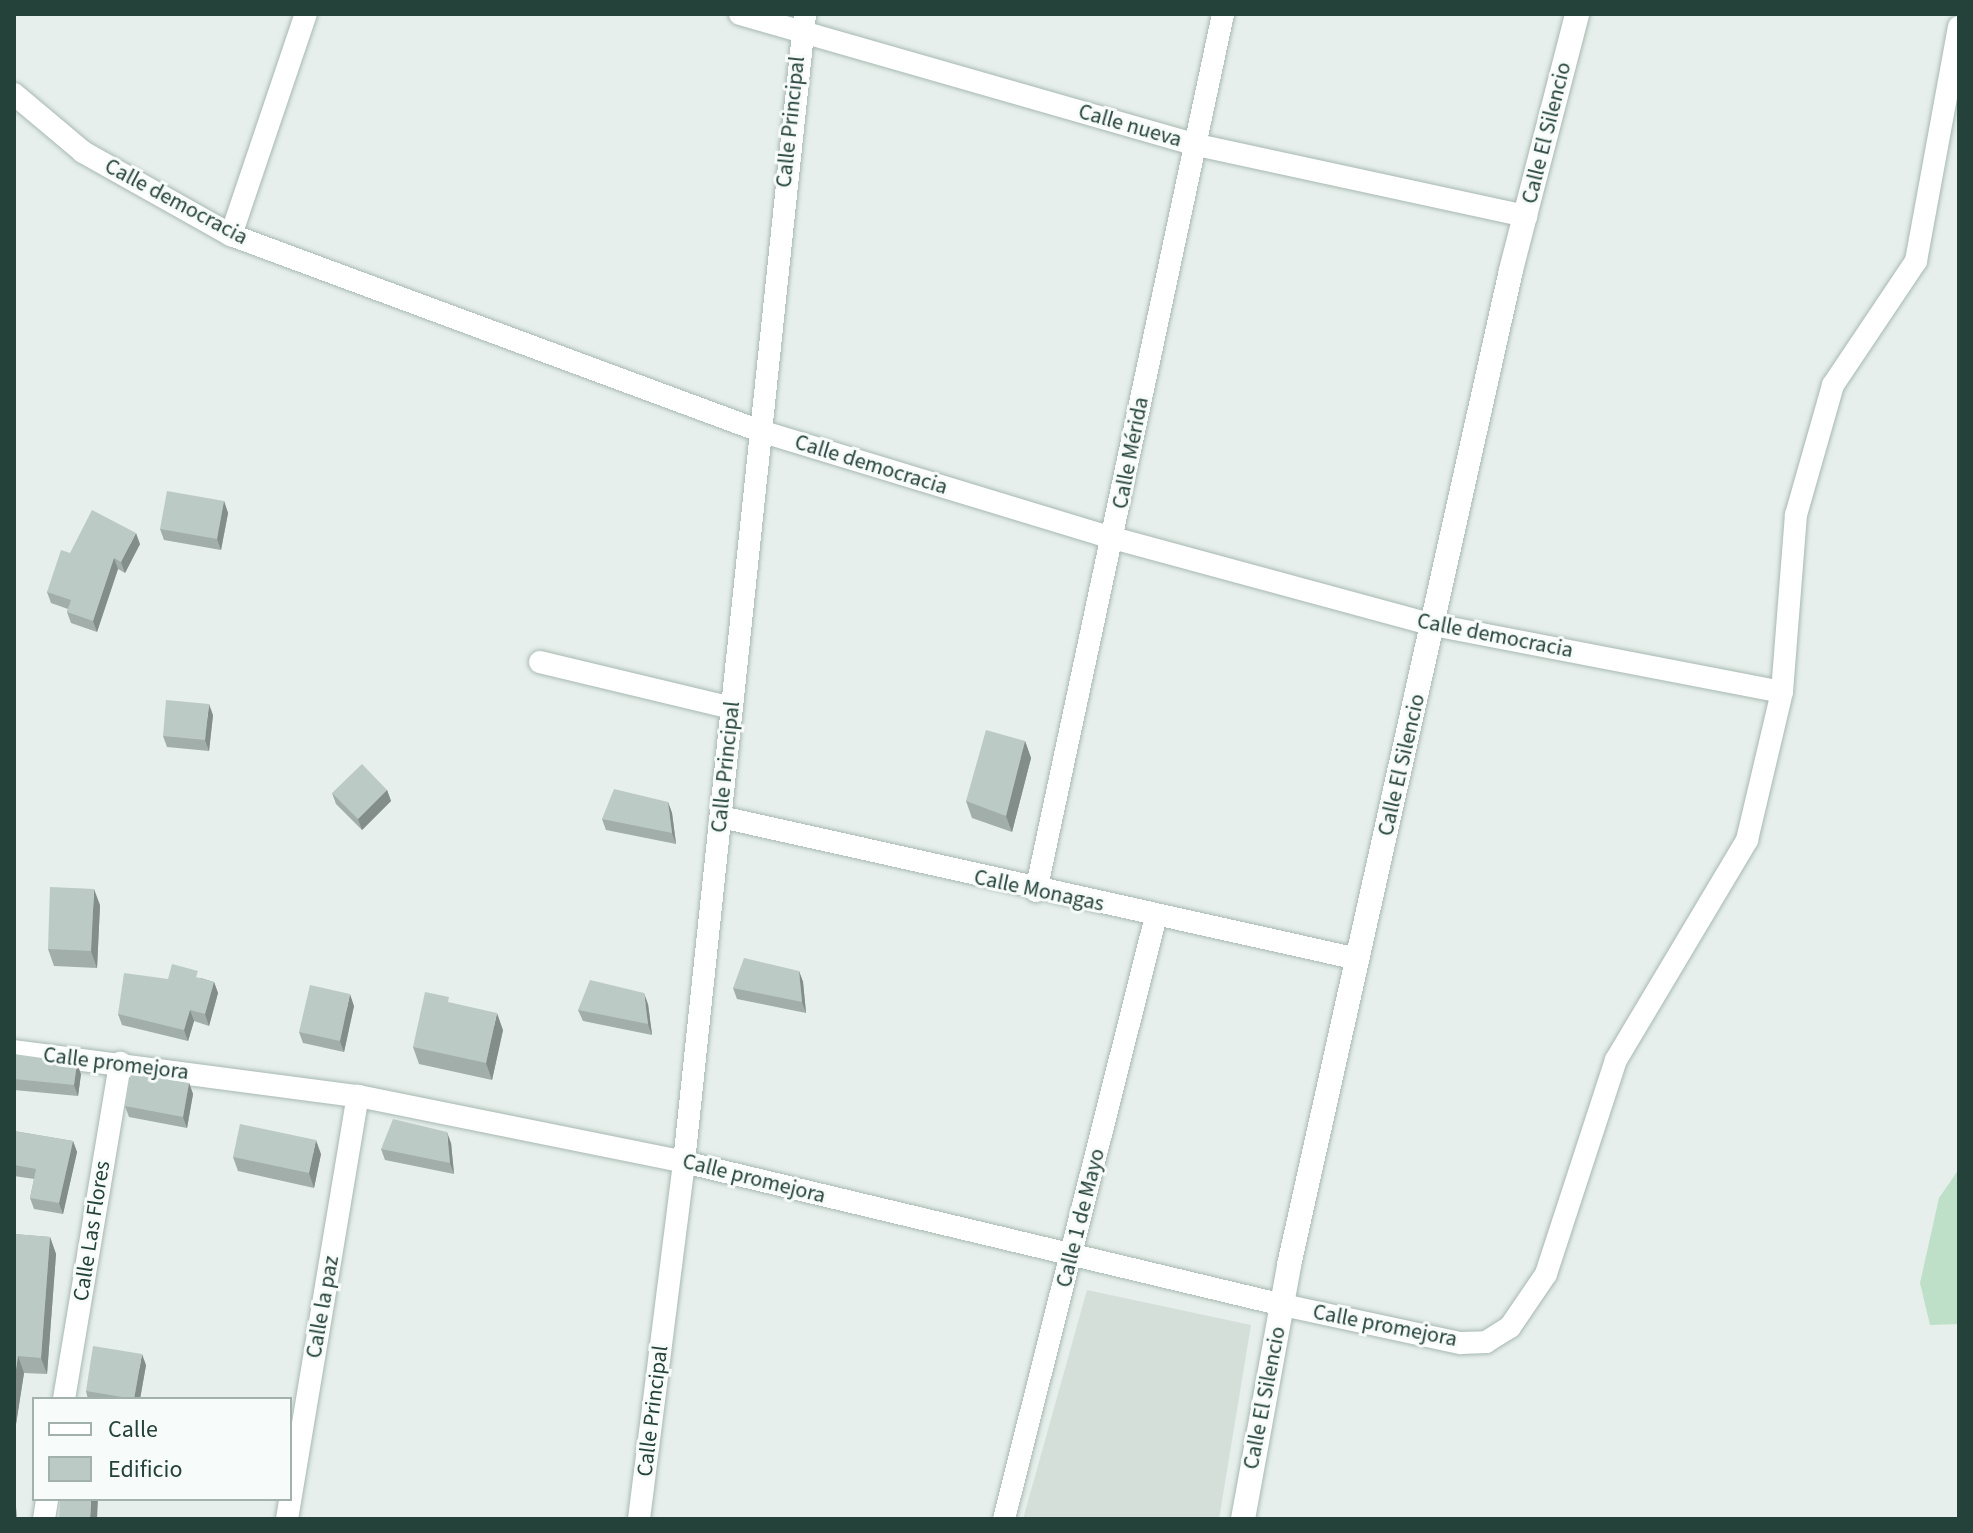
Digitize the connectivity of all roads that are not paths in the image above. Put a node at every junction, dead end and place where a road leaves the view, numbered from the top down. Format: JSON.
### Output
{"nodes":[{"id":1,"x":306,"y":14,"type":"edge"},
{"id":2,"x":740,"y":14,"type":"edge"},
{"id":3,"x":1223,"y":14,"type":"edge"},
{"id":4,"x":1577,"y":14,"type":"edge"},
{"id":5,"x":803,"y":22,"type":"edge"},
{"id":6,"x":1959,"y":27,"type":"edge"},
{"id":7,"x":14,"y":94,"type":"edge"},
{"id":8,"x":1193,"y":144,"type":"junction"},
{"id":9,"x":1526,"y":216,"type":"junction"},
{"id":10,"x":231,"y":235,"type":"junction"},
{"id":11,"x":760,"y":431,"type":"junction"},
{"id":12,"x":1113,"y":538,"type":"junction"},
{"id":13,"x":1434,"y":625,"type":"junction"},
{"id":14,"x":540,"y":662,"type":"dead end"},
{"id":15,"x":1782,"y":692,"type":"junction"},
{"id":16,"x":732,"y":708,"type":"junction"},
{"id":17,"x":721,"y":817,"type":"junction"},
{"id":18,"x":1036,"y":891,"type":"junction"},
{"id":19,"x":1156,"y":916,"type":"junction"},
{"id":20,"x":1358,"y":959,"type":"junction"},
{"id":21,"x":14,"y":1051,"type":"edge"},
{"id":22,"x":120,"y":1063,"type":"junction"},
{"id":23,"x":358,"y":1096,"type":"junction"},
{"id":24,"x":684,"y":1162,"type":"junction"},
{"id":25,"x":1072,"y":1257,"type":"junction"},
{"id":26,"x":1283,"y":1305,"type":"junction"},
{"id":27,"x":64,"y":1397,"type":"edge"},
{"id":28,"x":292,"y":1489,"type":"edge"},
{"id":29,"x":639,"y":1519,"type":"edge"},
{"id":30,"x":1004,"y":1519,"type":"edge"},
{"id":31,"x":1243,"y":1519,"type":"edge"}],
"edges":[{"from":1,"to":10,"type":"street"},
{"from":2,"to":5,"type":"street","name":"Calle nueva"},
{"from":3,"to":8,"type":"street","name":"Calle Mérida"},
{"from":4,"to":9,"type":"street","name":"Calle El Silencio"},
{"from":5,"to":8,"type":"street","name":"Calle nueva"},
{"from":5,"to":11,"type":"street","name":"Calle Principal"},
{"from":6,"to":15,"type":"street"},
{"from":7,"to":10,"type":"street","name":"Calle democracia"},
{"from":8,"to":9,"type":"street","name":"Calle nueva"},
{"from":8,"to":12,"type":"street","name":"Calle Mérida"},
{"from":9,"to":13,"type":"street","name":"Calle El Silencio"},
{"from":10,"to":11,"type":"street","name":"Calle democracia"},
{"from":11,"to":12,"type":"street","name":"Calle democracia"},
{"from":11,"to":16,"type":"street","name":"Calle Principal"},
{"from":12,"to":13,"type":"street","name":"Calle democracia"},
{"from":12,"to":18,"type":"street","name":"Calle Mérida"},
{"from":13,"to":15,"type":"street","name":"Calle democracia"},
{"from":13,"to":20,"type":"street","name":"Calle El Silencio"},
{"from":14,"to":16,"type":"street"},
{"from":15,"to":26,"type":"street","name":"Calle promejora"},
{"from":16,"to":17,"type":"street","name":"Calle Principal"},
{"from":17,"to":18,"type":"street","name":"Calle Monagas"},
{"from":17,"to":24,"type":"street","name":"Calle Principal"},
{"from":18,"to":19,"type":"street","name":"Calle Monagas"},
{"from":19,"to":20,"type":"street","name":"Calle Monagas"},
{"from":19,"to":25,"type":"street","name":"Calle 1 de Mayo"},
{"from":20,"to":26,"type":"street","name":"Calle El Silencio"},
{"from":21,"to":22,"type":"street","name":"Calle promejora"},
{"from":22,"to":23,"type":"street","name":"Calle promejora"},
{"from":22,"to":27,"type":"street","name":"Calle Las Flores"},
{"from":23,"to":24,"type":"street","name":"Calle promejora"},
{"from":23,"to":28,"type":"street","name":"Calle la paz"},
{"from":24,"to":25,"type":"street","name":"Calle promejora"},
{"from":24,"to":29,"type":"street","name":"Calle Principal"},
{"from":25,"to":26,"type":"street","name":"Calle promejora"},
{"from":25,"to":30,"type":"street","name":"Calle 1 de Mayo"},
{"from":26,"to":31,"type":"street","name":"Calle El Silencio"}]}
